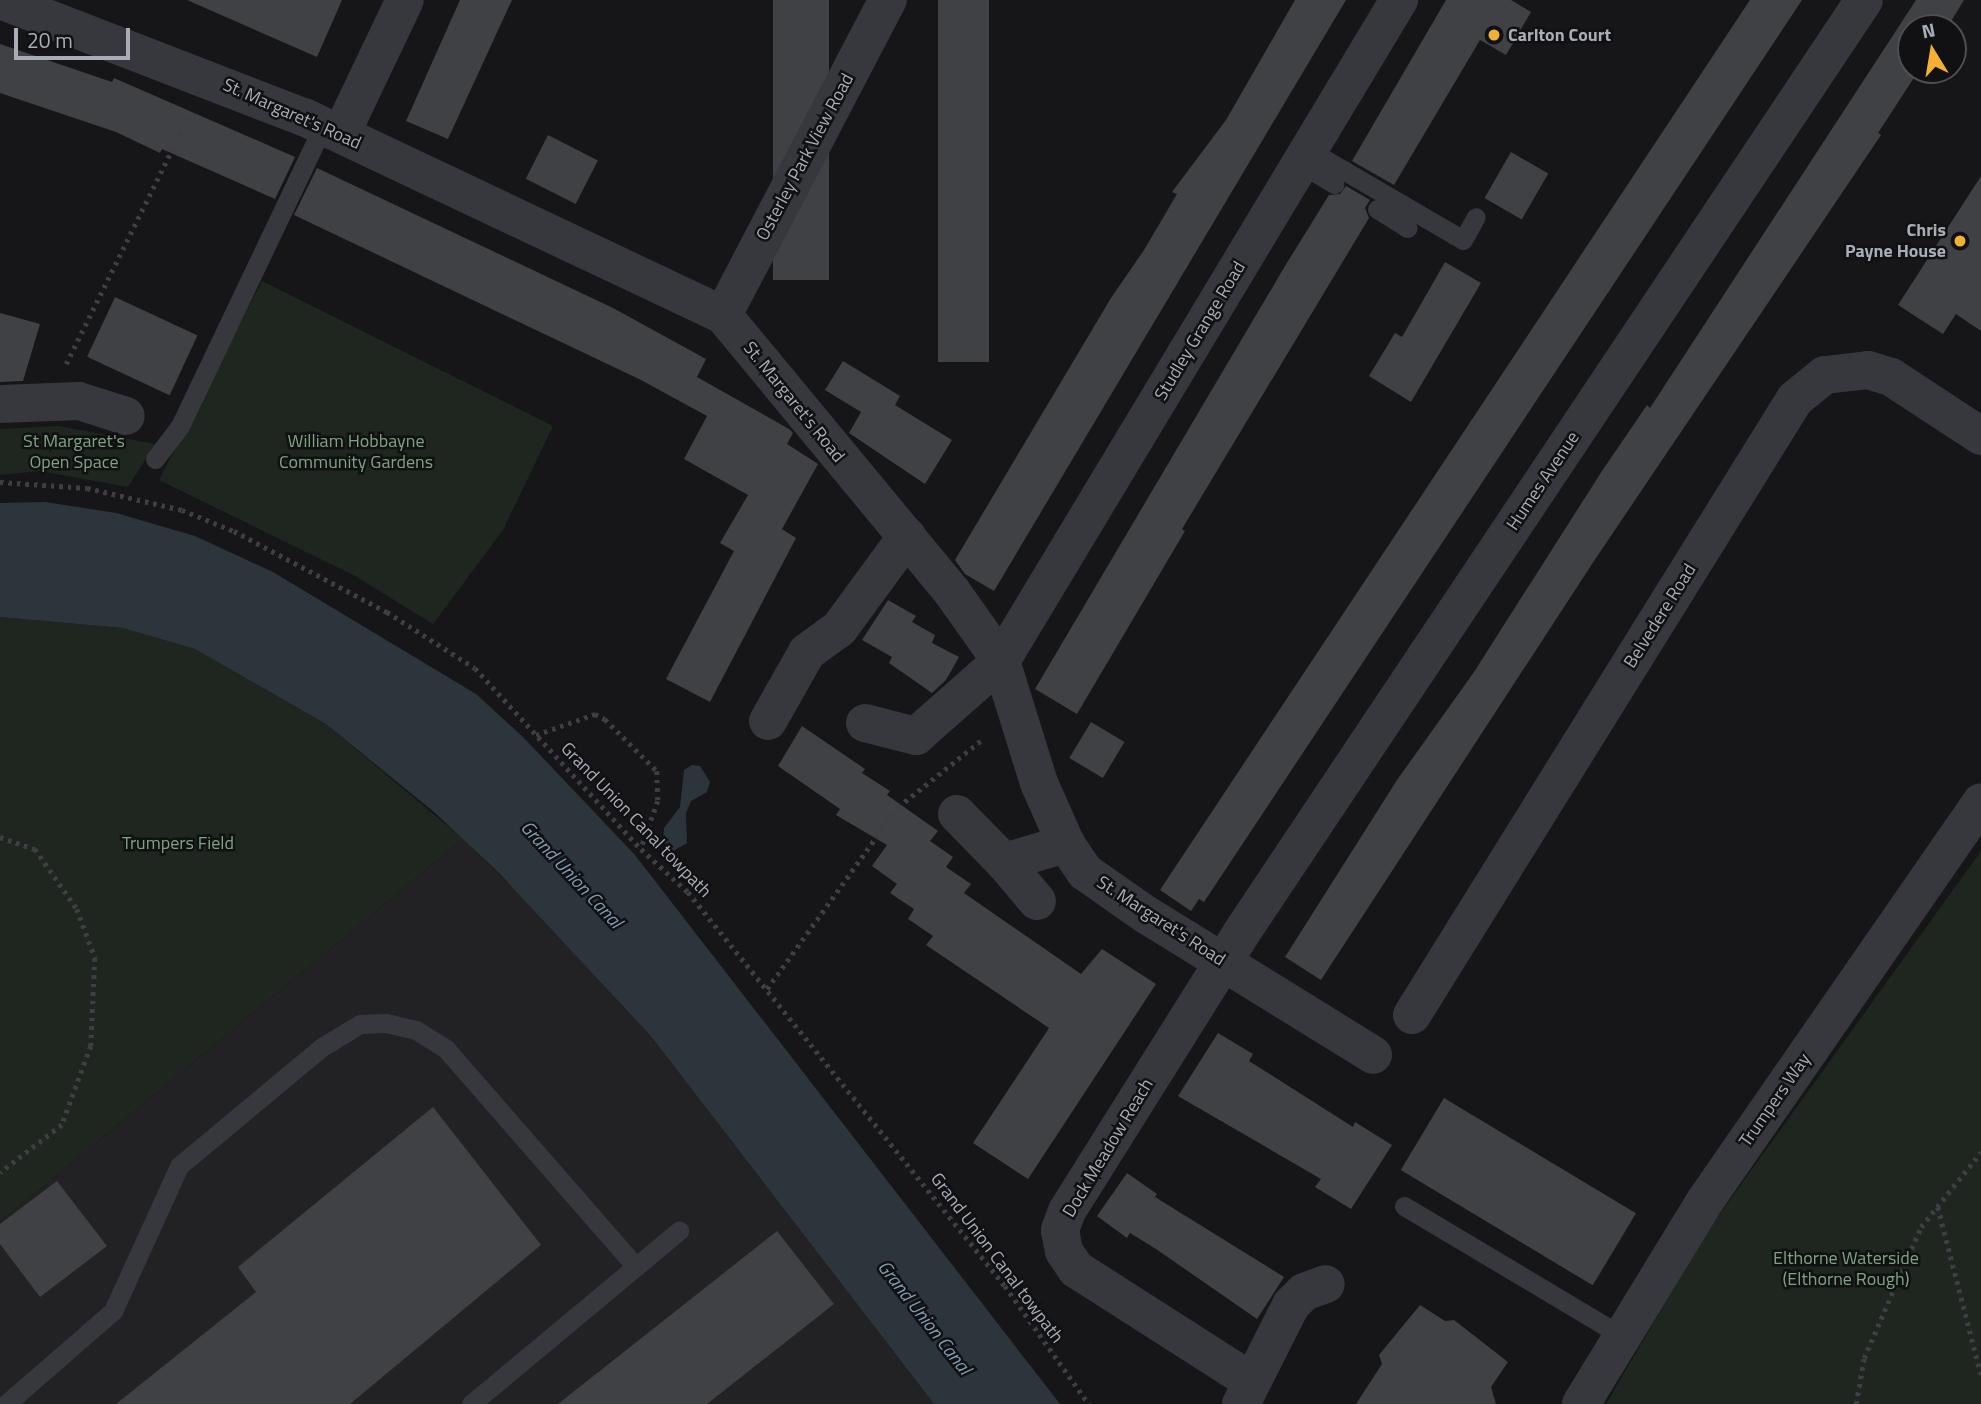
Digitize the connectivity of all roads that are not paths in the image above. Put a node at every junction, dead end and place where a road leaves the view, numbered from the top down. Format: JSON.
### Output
{"nodes":[{"id":1,"x":0,"y":0,"type":"edge"},
{"id":2,"x":405,"y":0,"type":"edge"},
{"id":3,"x":888,"y":0,"type":"edge"},
{"id":4,"x":1399,"y":0,"type":"edge"},
{"id":5,"x":1864,"y":0,"type":"edge"},
{"id":6,"x":332,"y":130,"type":"junction"},
{"id":7,"x":1305,"y":157,"type":"junction"},
{"id":8,"x":1334,"y":184,"type":"dead end"},
{"id":9,"x":1377,"y":209,"type":"dead end"},
{"id":10,"x":1476,"y":217,"type":"dead end"},
{"id":11,"x":1408,"y":228,"type":"dead end"},
{"id":12,"x":723,"y":315,"type":"junction"},
{"id":13,"x":0,"y":404,"type":"edge"},
{"id":14,"x":126,"y":416,"type":"dead end"},
{"id":15,"x":1981,"y":436,"type":"edge"},
{"id":16,"x":155,"y":459,"type":"dead end"},
{"id":17,"x":907,"y":536,"type":"junction"},
{"id":18,"x":1001,"y":662,"type":"junction"},
{"id":19,"x":768,"y":721,"type":"dead end"},
{"id":20,"x":866,"y":723,"type":"dead end"},
{"id":21,"x":1981,"y":802,"type":"edge"},
{"id":22,"x":957,"y":814,"type":"dead end"},
{"id":23,"x":1066,"y":844,"type":"junction"},
{"id":24,"x":1004,"y":862,"type":"junction"},
{"id":25,"x":1037,"y":901,"type":"dead end"},
{"id":26,"x":1224,"y":962,"type":"junction"},
{"id":27,"x":1412,"y":1015,"type":"dead end"},
{"id":28,"x":1373,"y":1055,"type":"dead end"},
{"id":29,"x":1404,"y":1206,"type":"dead end"},
{"id":30,"x":679,"y":1231,"type":"dead end"},
{"id":31,"x":636,"y":1267,"type":"junction"},
{"id":32,"x":1326,"y":1284,"type":"dead end"},
{"id":33,"x":1622,"y":1336,"type":"junction"},
{"id":34,"x":1246,"y":1392,"type":"edge"},
{"id":35,"x":6,"y":1404,"type":"edge"},
{"id":36,"x":471,"y":1404,"type":"edge"},
{"id":37,"x":1581,"y":1404,"type":"edge"}],
"edges":[{"from":1,"to":6,"type":"street","name":"St. Margaret's Road"},
{"from":2,"to":6,"type":"street"},
{"from":3,"to":12,"type":"street","name":"Osterley Park View Road"},
{"from":4,"to":7,"type":"street","name":"Studley Grange Road"},
{"from":5,"to":26,"type":"street","name":"Humes Avenue"},
{"from":6,"to":12,"type":"street","name":"St. Margaret's Road"},
{"from":6,"to":16,"type":"lane"},
{"from":7,"to":8,"type":"lane"},
{"from":7,"to":10,"type":"lane"},
{"from":7,"to":18,"type":"street","name":"Studley Grange Road"},
{"from":9,"to":11,"type":"lane"},
{"from":12,"to":17,"type":"street","name":"St. Margaret's Road"},
{"from":13,"to":14,"type":"street"},
{"from":15,"to":27,"type":"street","name":"Belvedere Road"},
{"from":17,"to":18,"type":"street","name":"St. Margaret's Road"},
{"from":17,"to":19,"type":"street"},
{"from":18,"to":20,"type":"street","name":"Studley Grange Road"},
{"from":18,"to":23,"type":"street","name":"St. Margaret's Road"},
{"from":21,"to":33,"type":"street","name":"Trumpers Way"},
{"from":22,"to":24,"type":"street"},
{"from":23,"to":24,"type":"street"},
{"from":23,"to":26,"type":"street","name":"St. Margaret's Road"},
{"from":24,"to":25,"type":"street"},
{"from":26,"to":28,"type":"street","name":"St. Margaret's Road"},
{"from":26,"to":34,"type":"street","name":"Dock Meadow Reach"},
{"from":29,"to":33,"type":"lane"},
{"from":30,"to":31,"type":"lane"},
{"from":31,"to":35,"type":"lane"},
{"from":31,"to":36,"type":"lane"},
{"from":32,"to":34,"type":"street","name":"Dock Meadow Reach"},
{"from":33,"to":37,"type":"street","name":"Trumpers Way"}]}
